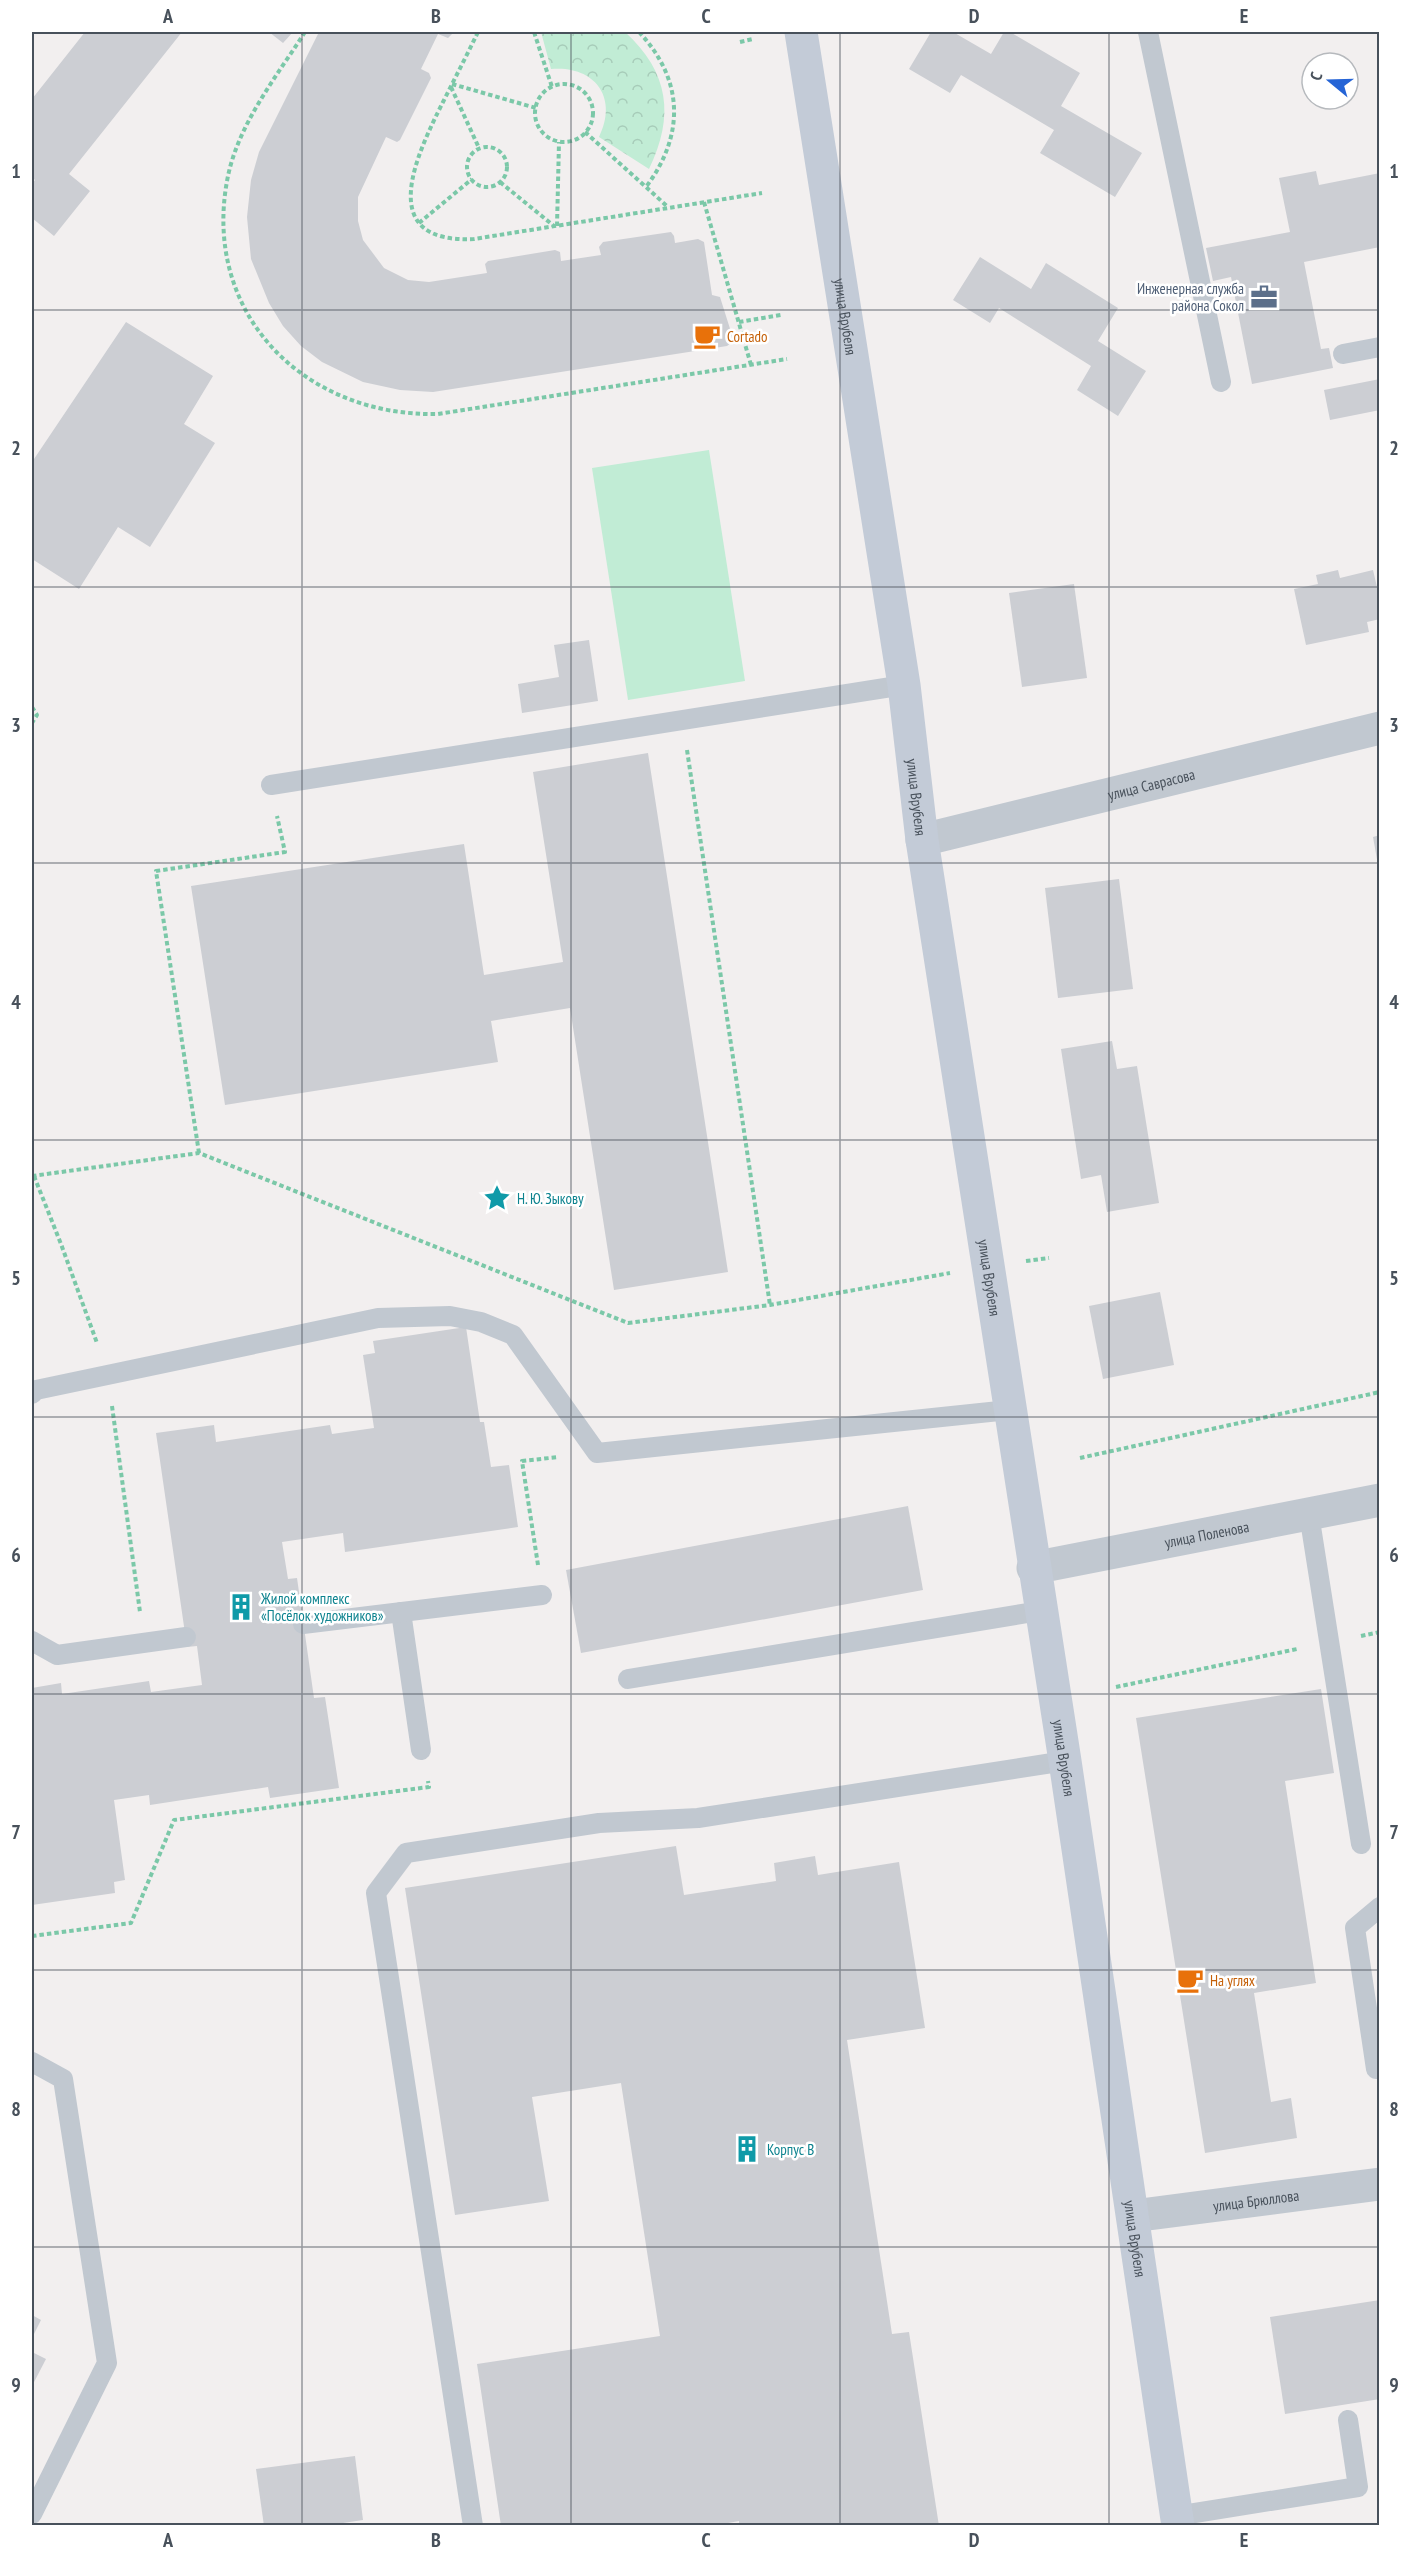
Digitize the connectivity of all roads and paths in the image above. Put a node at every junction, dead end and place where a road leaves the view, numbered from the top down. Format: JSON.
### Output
{"nodes":[{"id":1,"x":305,"y":32,"type":"edge"},
{"id":2,"x":478,"y":32,"type":"edge"},
{"id":3,"x":534,"y":32,"type":"edge"},
{"id":4,"x":639,"y":32,"type":"edge"},
{"id":5,"x":801,"y":32,"type":"edge"},
{"id":6,"x":1149,"y":32,"type":"edge"},
{"id":7,"x":753,"y":39,"type":"dead end"},
{"id":8,"x":740,"y":42,"type":"dead end"},
{"id":9,"x":451,"y":85,"type":"junction"},
{"id":10,"x":552,"y":87,"type":"junction"},
{"id":11,"x":536,"y":108,"type":"junction"},
{"id":12,"x":585,"y":132,"type":"junction"},
{"id":13,"x":559,"y":142,"type":"junction"},
{"id":14,"x":479,"y":148,"type":"junction"},
{"id":15,"x":472,"y":179,"type":"junction"},
{"id":16,"x":501,"y":182,"type":"junction"},
{"id":17,"x":646,"y":187,"type":"junction"},
{"id":18,"x":762,"y":193,"type":"dead end"},
{"id":19,"x":704,"y":202,"type":"junction"},
{"id":20,"x":669,"y":208,"type":"junction"},
{"id":21,"x":419,"y":223,"type":"junction"},
{"id":22,"x":555,"y":226,"type":"junction"},
{"id":23,"x":781,"y":315,"type":"dead end"},
{"id":24,"x":739,"y":322,"type":"junction"},
{"id":25,"x":1380,"y":347,"type":"edge"},
{"id":26,"x":1343,"y":354,"type":"dead end"},
{"id":27,"x":787,"y":359,"type":"dead end"},
{"id":28,"x":751,"y":365,"type":"junction"},
{"id":29,"x":1221,"y":382,"type":"dead end"},
{"id":30,"x":904,"y":685,"type":"junction"},
{"id":31,"x":32,"y":707,"type":"edge"},
{"id":32,"x":683,"y":720,"type":"junction"},
{"id":33,"x":32,"y":723,"type":"edge"},
{"id":34,"x":1380,"y":728,"type":"edge"},
{"id":35,"x":271,"y":785,"type":"joint"},
{"id":36,"x":922,"y":840,"type":"junction"},
{"id":37,"x":199,"y":1154,"type":"junction"},
{"id":38,"x":33,"y":1176,"type":"edge"},
{"id":39,"x":1049,"y":1258,"type":"dead end"},
{"id":40,"x":1021,"y":1262,"type":"dead end"},
{"id":41,"x":952,"y":1273,"type":"dead end"},
{"id":42,"x":770,"y":1305,"type":"junction"},
{"id":43,"x":108,"y":1375,"type":"junction"},
{"id":44,"x":1380,"y":1392,"type":"edge"},
{"id":45,"x":32,"y":1394,"type":"edge"},
{"id":46,"x":1009,"y":1410,"type":"junction"},
{"id":47,"x":1080,"y":1458,"type":"dead end"},
{"id":48,"x":522,"y":1461,"type":"dead end"},
{"id":49,"x":1380,"y":1500,"type":"edge"},
{"id":50,"x":1309,"y":1514,"type":"junction"},
{"id":51,"x":1034,"y":1568,"type":"junction"},
{"id":52,"x":542,"y":1595,"type":"joint"},
{"id":53,"x":1040,"y":1611,"type":"junction"},
{"id":54,"x":401,"y":1612,"type":"junction"},
{"id":55,"x":303,"y":1624,"type":"dead end"},
{"id":56,"x":1380,"y":1632,"type":"edge"},
{"id":57,"x":186,"y":1637,"type":"dead end"},
{"id":58,"x":32,"y":1641,"type":"edge"},
{"id":59,"x":144,"y":1643,"type":"junction"},
{"id":60,"x":1329,"y":1643,"type":"junction"},
{"id":61,"x":628,"y":1679,"type":"dead end"},
{"id":62,"x":1116,"y":1687,"type":"dead end"},
{"id":63,"x":421,"y":1750,"type":"joint"},
{"id":64,"x":1065,"y":1761,"type":"junction"},
{"id":65,"x":1362,"y":1844,"type":"dead end"},
{"id":66,"x":1380,"y":1907,"type":"edge"},
{"id":67,"x":32,"y":1936,"type":"edge"},
{"id":68,"x":32,"y":2062,"type":"edge"},
{"id":69,"x":1376,"y":2069,"type":"dead end"},
{"id":70,"x":1380,"y":2184,"type":"edge"},
{"id":71,"x":1133,"y":2216,"type":"junction"},
{"id":72,"x":1348,"y":2420,"type":"dead end"},
{"id":73,"x":32,"y":2514,"type":"edge"},
{"id":74,"x":1177,"y":2521,"type":"edge"},
{"id":75,"x":473,"y":2526,"type":"edge"}],
"edges":[{"from":1,"to":28,"type":"path"},
{"from":2,"to":9,"type":"path"},
{"from":3,"to":10,"type":"path"},
{"from":4,"to":17,"type":"path"},
{"from":5,"to":30,"type":"street","name":"улица Врубеля"},
{"from":6,"to":29,"type":"lane"},
{"from":7,"to":8,"type":"path"},
{"from":9,"to":11,"type":"path"},
{"from":9,"to":14,"type":"path"},
{"from":9,"to":21,"type":"path"},
{"from":10,"to":11,"type":"path"},
{"from":10,"to":12,"type":"path"},
{"from":11,"to":13,"type":"path"},
{"from":12,"to":13,"type":"path"},
{"from":12,"to":17,"type":"path"},
{"from":13,"to":22,"type":"path"},
{"from":14,"to":15,"type":"path"},
{"from":14,"to":16,"type":"path"},
{"from":15,"to":16,"type":"path"},
{"from":15,"to":21,"type":"path"},
{"from":16,"to":22,"type":"path"},
{"from":17,"to":20,"type":"path"},
{"from":18,"to":19,"type":"path"},
{"from":19,"to":20,"type":"path"},
{"from":19,"to":24,"type":"path"},
{"from":20,"to":22,"type":"path"},
{"from":21,"to":22,"type":"path"},
{"from":23,"to":24,"type":"path"},
{"from":24,"to":28,"type":"path"},
{"from":25,"to":26,"type":"lane"},
{"from":27,"to":28,"type":"path"},
{"from":30,"to":32,"type":"lane"},
{"from":30,"to":36,"type":"street","name":"улица Врубеля"},
{"from":31,"to":33,"type":"path"},
{"from":32,"to":35,"type":"lane"},
{"from":32,"to":42,"type":"path"},
{"from":34,"to":36,"type":"street","name":"улица Саврасова"},
{"from":35,"to":37,"type":"path"},
{"from":36,"to":46,"type":"street","name":"улица Врубеля"},
{"from":37,"to":38,"type":"path"},
{"from":37,"to":42,"type":"path"},
{"from":38,"to":43,"type":"path"},
{"from":39,"to":40,"type":"path"},
{"from":41,"to":42,"type":"path"},
{"from":43,"to":45,"type":"lane"},
{"from":43,"to":46,"type":"lane"},
{"from":43,"to":59,"type":"path"},
{"from":44,"to":47,"type":"path"},
{"from":46,"to":51,"type":"street","name":"улица Врубеля"},
{"from":48,"to":52,"type":"path"},
{"from":49,"to":50,"type":"street","name":"улица Поленова"},
{"from":50,"to":51,"type":"street","name":"улица Поленова"},
{"from":50,"to":60,"type":"lane"},
{"from":51,"to":53,"type":"street","name":"улица Врубеля"},
{"from":52,"to":54,"type":"lane"},
{"from":53,"to":61,"type":"lane"},
{"from":53,"to":64,"type":"street","name":"улица Врубеля"},
{"from":54,"to":55,"type":"lane"},
{"from":54,"to":63,"type":"lane"},
{"from":56,"to":60,"type":"path"},
{"from":57,"to":59,"type":"lane"},
{"from":58,"to":59,"type":"lane"},
{"from":60,"to":62,"type":"path"},
{"from":60,"to":65,"type":"lane"},
{"from":63,"to":67,"type":"path"},
{"from":64,"to":71,"type":"street","name":"улица Врубеля"},
{"from":64,"to":75,"type":"lane"},
{"from":66,"to":69,"type":"lane"},
{"from":68,"to":73,"type":"lane"},
{"from":70,"to":71,"type":"street","name":"улица Брюллова"},
{"from":71,"to":74,"type":"street","name":"улица Врубеля"},
{"from":72,"to":74,"type":"lane"}]}
